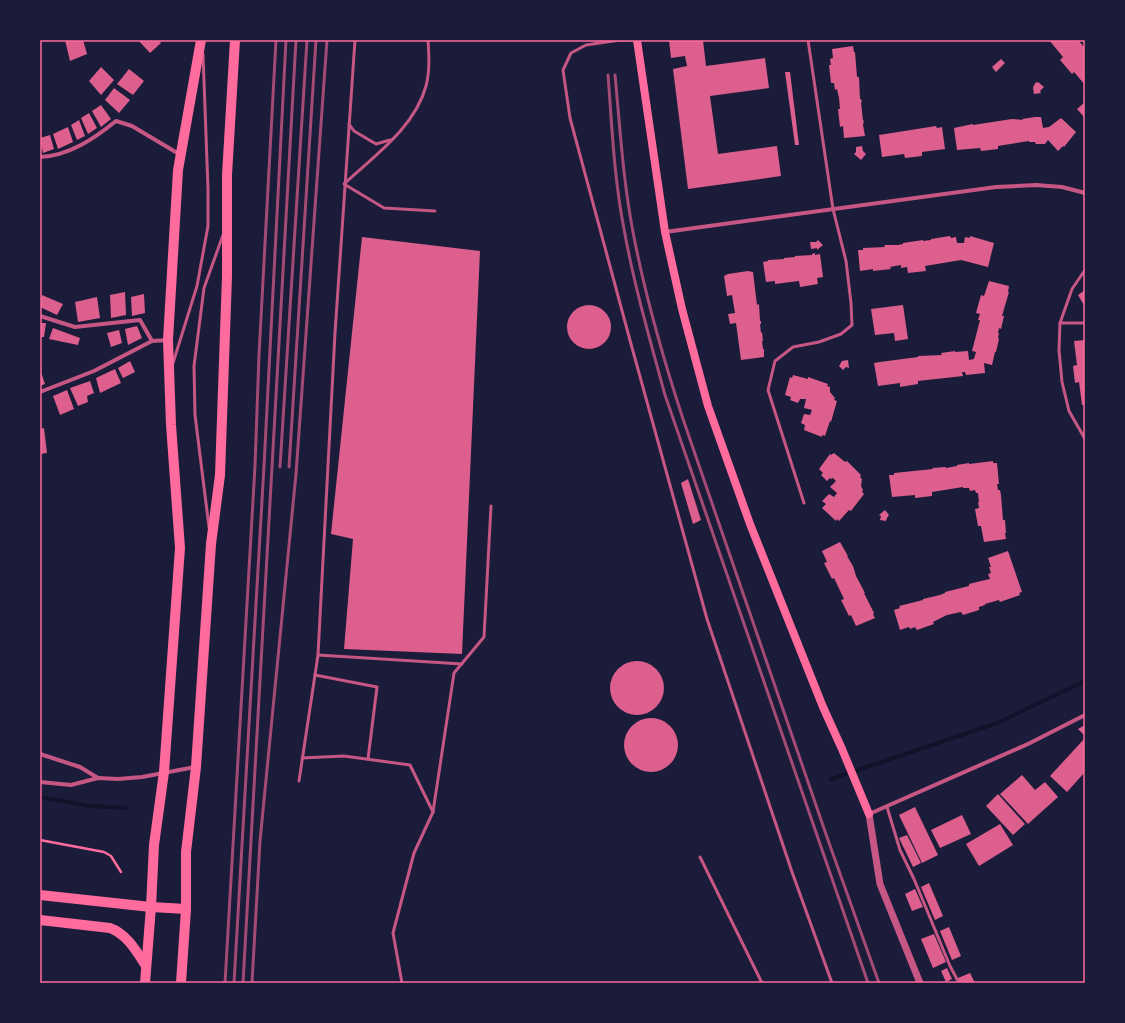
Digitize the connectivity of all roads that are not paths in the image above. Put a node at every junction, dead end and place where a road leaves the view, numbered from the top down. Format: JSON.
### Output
{"nodes":[{"id":1,"x":201,"y":40,"type":"edge"},
{"id":2,"x":235,"y":40,"type":"edge"},
{"id":3,"x":355,"y":40,"type":"edge"},
{"id":4,"x":428,"y":40,"type":"edge"},
{"id":5,"x":638,"y":40,"type":"edge"},
{"id":6,"x":808,"y":40,"type":"edge"},
{"id":7,"x":349,"y":124,"type":"junction"},
{"id":8,"x":392,"y":140,"type":"junction"},
{"id":9,"x":181,"y":155,"type":"junction"},
{"id":10,"x":40,"y":157,"type":"edge"},
{"id":11,"x":344,"y":184,"type":"junction"},
{"id":12,"x":1085,"y":193,"type":"edge"},
{"id":13,"x":834,"y":209,"type":"junction"},
{"id":14,"x":435,"y":211,"type":"dead end"},
{"id":15,"x":227,"y":224,"type":"junction"},
{"id":16,"x":665,"y":232,"type":"junction"},
{"id":17,"x":1085,"y":270,"type":"edge"},
{"id":18,"x":40,"y":316,"type":"edge"},
{"id":19,"x":1060,"y":323,"type":"junction"},
{"id":20,"x":1085,"y":323,"type":"edge"},
{"id":21,"x":168,"y":340,"type":"junction"},
{"id":22,"x":152,"y":341,"type":"junction"},
{"id":23,"x":169,"y":376,"type":"junction"},
{"id":24,"x":40,"y":392,"type":"edge"},
{"id":25,"x":1085,"y":439,"type":"edge"},
{"id":26,"x":804,"y":503,"type":"dead end"},
{"id":27,"x":491,"y":506,"type":"dead end"},
{"id":28,"x":211,"y":544,"type":"junction"},
{"id":29,"x":318,"y":655,"type":"junction"},
{"id":30,"x":462,"y":664,"type":"junction"},
{"id":31,"x":315,"y":675,"type":"junction"},
{"id":32,"x":1085,"y":715,"type":"edge"},
{"id":33,"x":40,"y":754,"type":"edge"},
{"id":34,"x":302,"y":758,"type":"junction"},
{"id":35,"x":368,"y":759,"type":"junction"},
{"id":36,"x":196,"y":767,"type":"junction"},
{"id":37,"x":164,"y":772,"type":"junction"},
{"id":38,"x":98,"y":778,"type":"junction"},
{"id":39,"x":299,"y":781,"type":"dead end"},
{"id":40,"x":40,"y":782,"type":"edge"},
{"id":41,"x":887,"y":807,"type":"junction"},
{"id":42,"x":433,"y":812,"type":"junction"},
{"id":43,"x":869,"y":814,"type":"junction"},
{"id":44,"x":700,"y":857,"type":"dead end"},
{"id":45,"x":40,"y":895,"type":"edge"},
{"id":46,"x":151,"y":907,"type":"junction"},
{"id":47,"x":186,"y":909,"type":"junction"},
{"id":48,"x":40,"y":920,"type":"edge"},
{"id":49,"x":146,"y":966,"type":"junction"},
{"id":50,"x":145,"y":983,"type":"edge"},
{"id":51,"x":181,"y":983,"type":"edge"},
{"id":52,"x":402,"y":983,"type":"edge"},
{"id":53,"x":762,"y":983,"type":"edge"},
{"id":54,"x":832,"y":983,"type":"edge"},
{"id":55,"x":920,"y":983,"type":"edge"},
{"id":56,"x":959,"y":983,"type":"edge"}],
"edges":[{"from":1,"to":9,"type":"main road"},
{"from":1,"to":23,"type":"lane"},
{"from":2,"to":15,"type":"main road"},
{"from":3,"to":7,"type":"lane"},
{"from":4,"to":8,"type":"lane"},
{"from":5,"to":16,"type":"main road"},
{"from":5,"to":54,"type":"lane"},
{"from":6,"to":13,"type":"lane"},
{"from":7,"to":8,"type":"lane"},
{"from":7,"to":11,"type":"lane"},
{"from":8,"to":11,"type":"lane"},
{"from":9,"to":10,"type":"street"},
{"from":9,"to":21,"type":"main road"},
{"from":11,"to":14,"type":"lane"},
{"from":11,"to":29,"type":"lane"},
{"from":12,"to":13,"type":"street"},
{"from":13,"to":16,"type":"street"},
{"from":13,"to":26,"type":"lane"},
{"from":15,"to":28,"type":"main road"},
{"from":15,"to":28,"type":"lane"},
{"from":16,"to":43,"type":"main road"},
{"from":17,"to":19,"type":"lane"},
{"from":18,"to":22,"type":"street"},
{"from":19,"to":20,"type":"lane"},
{"from":19,"to":25,"type":"lane"},
{"from":21,"to":22,"type":"street"},
{"from":21,"to":23,"type":"main road"},
{"from":22,"to":24,"type":"street"},
{"from":23,"to":37,"type":"main road"},
{"from":27,"to":30,"type":"lane"},
{"from":28,"to":36,"type":"main road"},
{"from":29,"to":30,"type":"lane"},
{"from":29,"to":31,"type":"lane"},
{"from":30,"to":42,"type":"lane"},
{"from":31,"to":34,"type":"lane"},
{"from":31,"to":35,"type":"lane"},
{"from":32,"to":41,"type":"street"},
{"from":33,"to":38,"type":"street"},
{"from":34,"to":35,"type":"lane"},
{"from":34,"to":39,"type":"lane"},
{"from":35,"to":42,"type":"lane"},
{"from":36,"to":37,"type":"street"},
{"from":36,"to":47,"type":"main road"},
{"from":37,"to":38,"type":"street"},
{"from":37,"to":46,"type":"main road"},
{"from":38,"to":40,"type":"street"},
{"from":41,"to":43,"type":"street"},
{"from":41,"to":56,"type":"lane"},
{"from":42,"to":52,"type":"lane"},
{"from":43,"to":55,"type":"street"},
{"from":44,"to":53,"type":"lane"},
{"from":45,"to":46,"type":"main road"},
{"from":46,"to":47,"type":"main road"},
{"from":46,"to":49,"type":"main road"},
{"from":47,"to":51,"type":"main road"},
{"from":48,"to":49,"type":"main road"},
{"from":49,"to":50,"type":"main road"}]}
